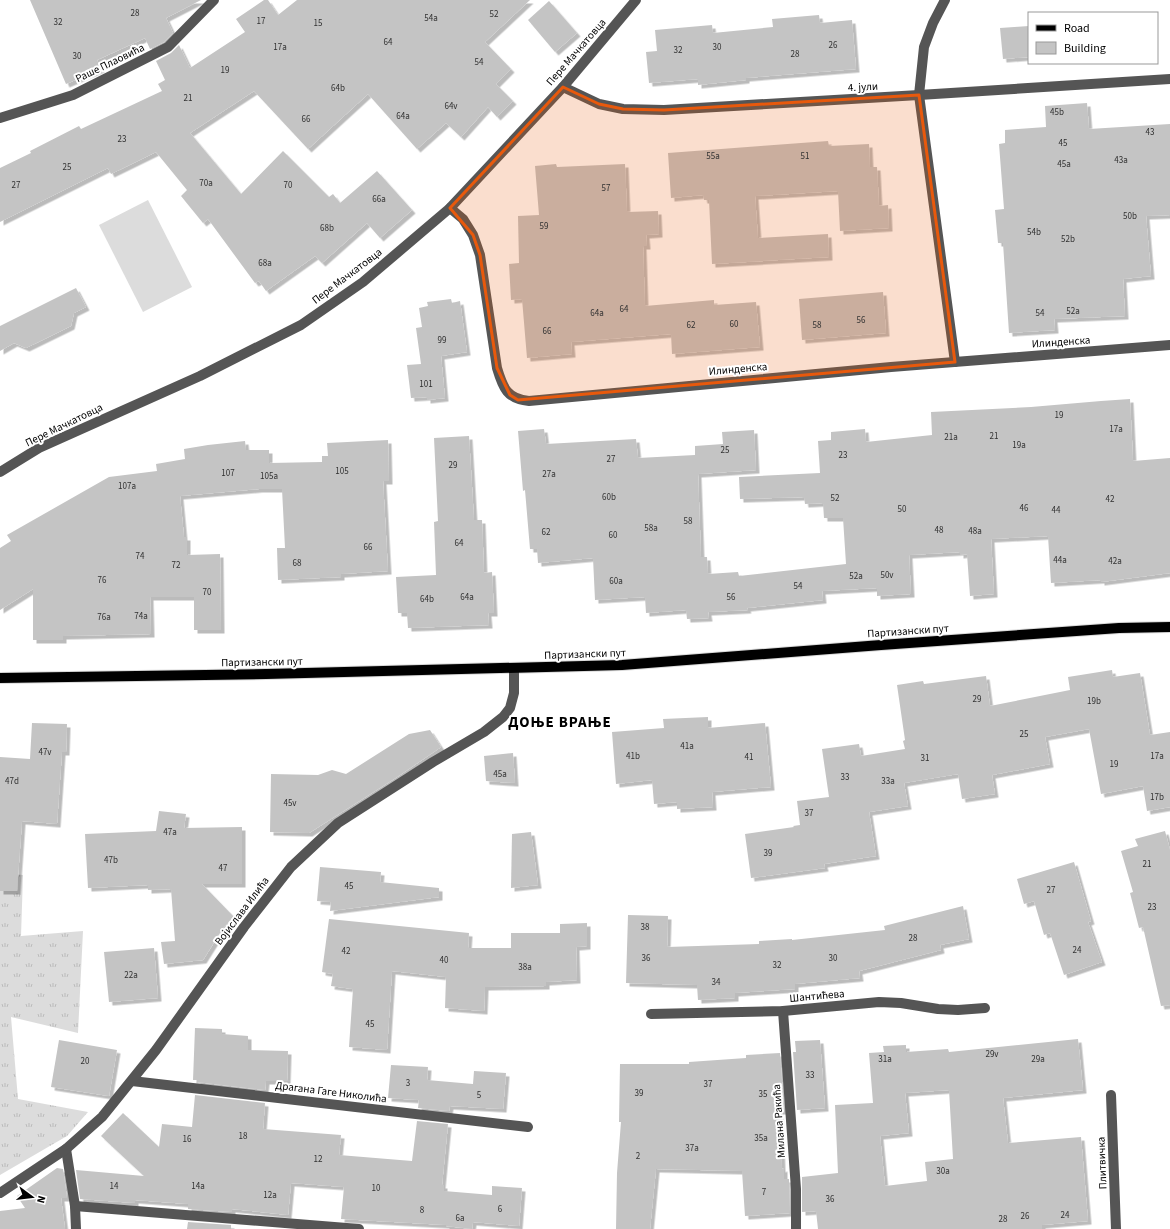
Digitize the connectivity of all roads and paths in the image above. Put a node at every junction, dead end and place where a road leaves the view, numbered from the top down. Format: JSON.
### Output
{"nodes":[{"id":1,"x":214,"y":0,"type":"edge"},
{"id":2,"x":636,"y":0,"type":"edge"},
{"id":3,"x":945,"y":0,"type":"edge"},
{"id":4,"x":1170,"y":79,"type":"edge"},
{"id":5,"x":562,"y":87,"type":"junction"},
{"id":6,"x":919,"y":96,"type":"junction"},
{"id":7,"x":0,"y":118,"type":"edge"},
{"id":8,"x":450,"y":208,"type":"junction"},
{"id":9,"x":1170,"y":346,"type":"edge"},
{"id":10,"x":955,"y":362,"type":"junction"},
{"id":11,"x":0,"y":472,"type":"edge"},
{"id":12,"x":1170,"y":627,"type":"edge"},
{"id":13,"x":514,"y":668,"type":"junction"},
{"id":14,"x":0,"y":678,"type":"edge"},
{"id":15,"x":985,"y":1008,"type":"dead end"},
{"id":16,"x":783,"y":1011,"type":"junction"},
{"id":17,"x":651,"y":1014,"type":"dead end"},
{"id":18,"x":132,"y":1081,"type":"junction"},
{"id":19,"x":1111,"y":1095,"type":"dead end"},
{"id":20,"x":528,"y":1127,"type":"dead end"},
{"id":21,"x":66,"y":1149,"type":"junction"},
{"id":22,"x":0,"y":1193,"type":"edge"},
{"id":23,"x":75,"y":1206,"type":"junction"},
{"id":24,"x":76,"y":1229,"type":"edge"},
{"id":25,"x":358,"y":1229,"type":"edge"},
{"id":26,"x":796,"y":1229,"type":"edge"},
{"id":27,"x":1116,"y":1229,"type":"edge"}],
"edges":[{"from":1,"to":7,"type":"street","name":"Раше Плаовића"},
{"from":2,"to":5,"type":"street","name":"Пере Мачкатовца"},
{"from":3,"to":6,"type":"street"},
{"from":4,"to":6,"type":"street","name":"4. јули"},
{"from":5,"to":6,"type":"street","name":"4. јули"},
{"from":5,"to":8,"type":"street","name":"Пере Мачкатовца"},
{"from":6,"to":10,"type":"street"},
{"from":8,"to":10,"type":"street","name":"Илинденска"},
{"from":8,"to":11,"type":"street","name":"Пере Мачкатовца"},
{"from":9,"to":10,"type":"street","name":"Илинденска"},
{"from":12,"to":13,"type":"main road","name":"Партизански пут"},
{"from":13,"to":14,"type":"main road","name":"Партизански пут"},
{"from":13,"to":18,"type":"street","name":"Војислава Илића"},
{"from":15,"to":16,"type":"street","name":"Шантићева"},
{"from":16,"to":17,"type":"street","name":"Шантићева"},
{"from":16,"to":26,"type":"street","name":"Милана Ракића"},
{"from":18,"to":20,"type":"street","name":"Драгана Гаге Николића"},
{"from":18,"to":21,"type":"street","name":"Војислава Илића"},
{"from":19,"to":27,"type":"street","name":"Плитвичка"},
{"from":21,"to":22,"type":"street","name":"Војислава Илића"},
{"from":21,"to":23,"type":"street"},
{"from":23,"to":24,"type":"street"},
{"from":23,"to":25,"type":"street"}]}
